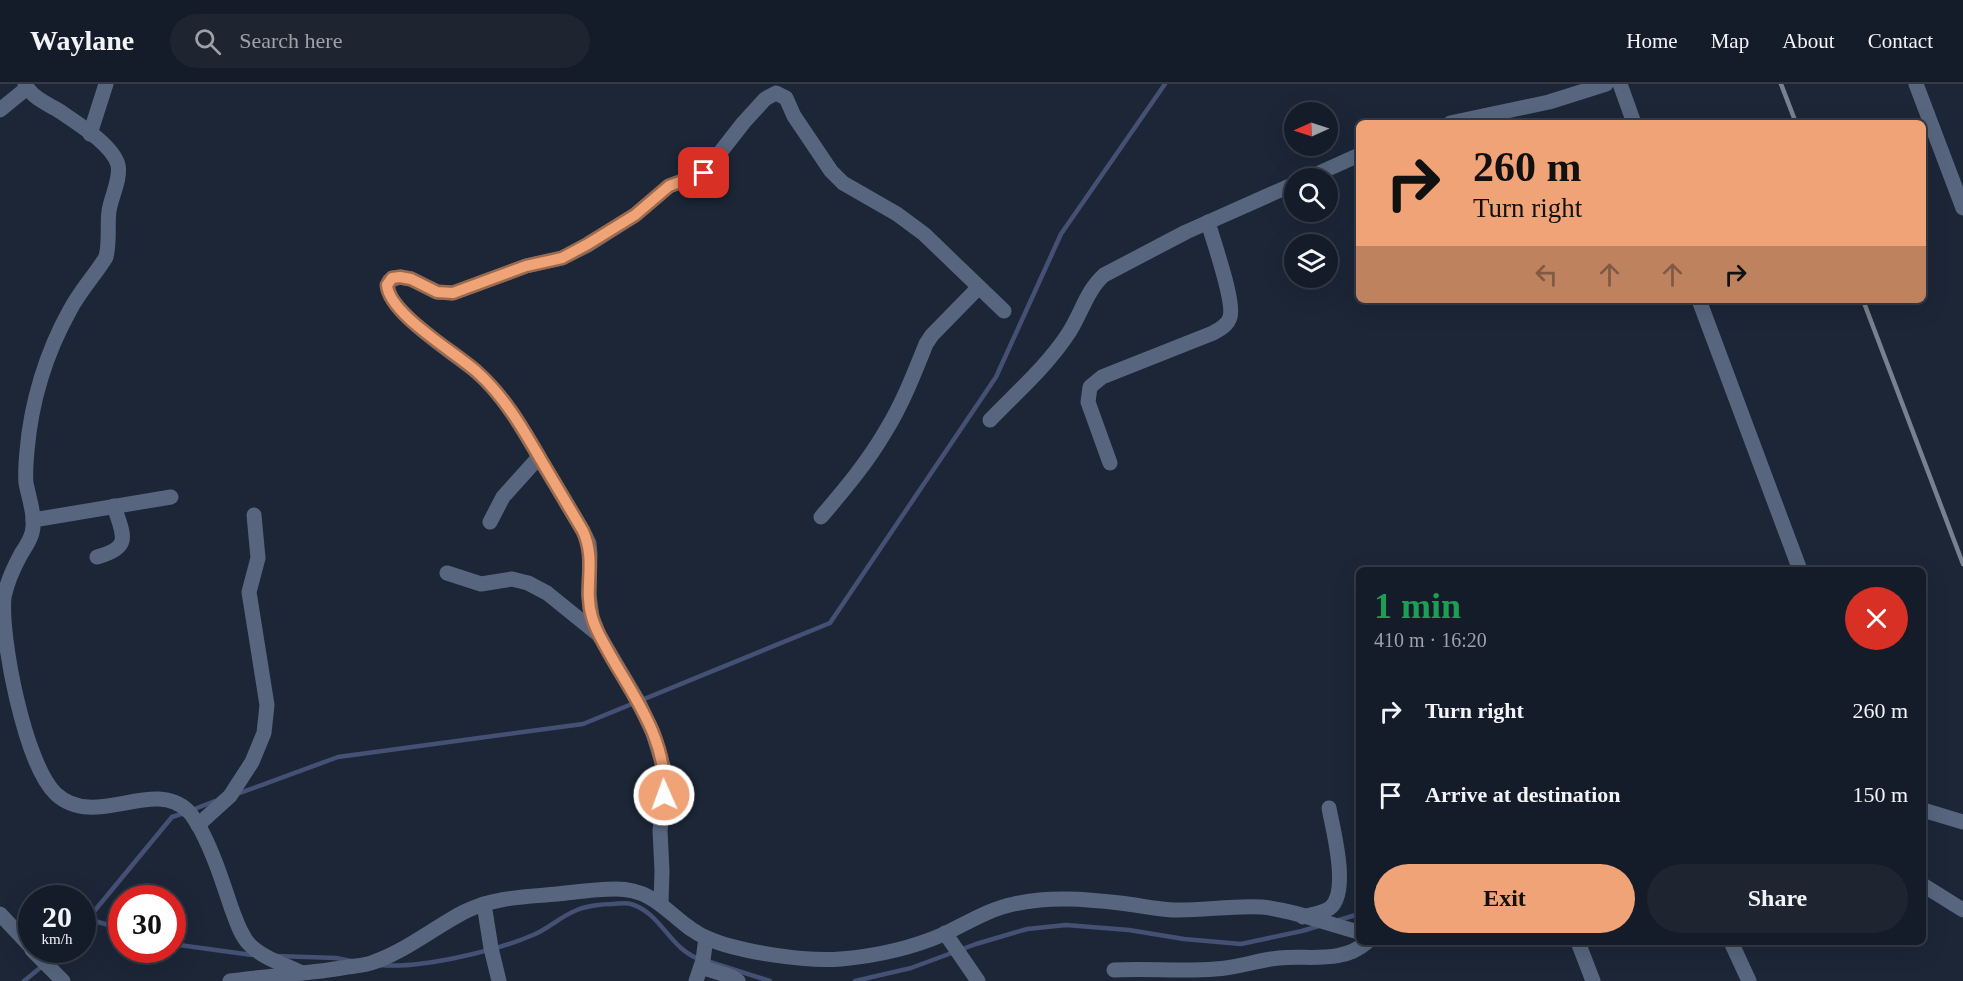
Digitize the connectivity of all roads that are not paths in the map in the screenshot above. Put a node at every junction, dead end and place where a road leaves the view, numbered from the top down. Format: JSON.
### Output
{"nodes":[{"id":1,"x":106,"y":84,"type":"edge"},
{"id":2,"x":1606,"y":84,"type":"edge"},
{"id":3,"x":1620,"y":84,"type":"edge"},
{"id":4,"x":1916,"y":84,"type":"edge"},
{"id":5,"x":26,"y":86,"type":"edge"},
{"id":6,"x":775,"y":88,"type":"edge"},
{"id":7,"x":0,"y":110,"type":"edge"},
{"id":8,"x":1464,"y":120,"type":"edge"},
{"id":9,"x":1633,"y":120,"type":"edge"},
{"id":10,"x":90,"y":134,"type":"junction"},
{"id":11,"x":1356,"y":157,"type":"edge"},
{"id":12,"x":1331,"y":168,"type":"edge"},
{"id":13,"x":1284,"y":188,"type":"edge"},
{"id":14,"x":1963,"y":208,"type":"edge"},
{"id":15,"x":1208,"y":222,"type":"junction"},
{"id":16,"x":979,"y":287,"type":"junction"},
{"id":17,"x":1700,"y":303,"type":"edge"},
{"id":18,"x":1004,"y":311,"type":"dead end"},
{"id":19,"x":990,"y":420,"type":"dead end"},
{"id":20,"x":539,"y":457,"type":"junction"},
{"id":21,"x":1110,"y":462,"type":"dead end"},
{"id":22,"x":171,"y":497,"type":"dead end"},
{"id":23,"x":114,"y":506,"type":"junction"},
{"id":24,"x":254,"y":515,"type":"dead end"},
{"id":25,"x":821,"y":517,"type":"dead end"},
{"id":26,"x":33,"y":520,"type":"junction"},
{"id":27,"x":490,"y":522,"type":"dead end"},
{"id":28,"x":97,"y":557,"type":"dead end"},
{"id":29,"x":7,"y":567,"type":"edge"},
{"id":30,"x":1799,"y":567,"type":"edge"},
{"id":31,"x":447,"y":573,"type":"dead end"},
{"id":32,"x":599,"y":635,"type":"junction"},
{"id":33,"x":1329,"y":807,"type":"dead end"},
{"id":34,"x":1926,"y":811,"type":"edge"},
{"id":35,"x":1963,"y":822,"type":"edge"},
{"id":36,"x":198,"y":825,"type":"junction"},
{"id":37,"x":1926,"y":887,"type":"edge"},
{"id":38,"x":660,"y":903,"type":"junction"},
{"id":39,"x":484,"y":904,"type":"junction"},
{"id":40,"x":1963,"y":910,"type":"edge"},
{"id":41,"x":0,"y":914,"type":"edge"},
{"id":42,"x":1304,"y":917,"type":"junction"},
{"id":43,"x":1356,"y":931,"type":"edge"},
{"id":44,"x":945,"y":933,"type":"junction"},
{"id":45,"x":18,"y":934,"type":"edge"},
{"id":46,"x":706,"y":938,"type":"junction"},
{"id":47,"x":1363,"y":945,"type":"edge"},
{"id":48,"x":1579,"y":945,"type":"edge"},
{"id":49,"x":1732,"y":945,"type":"edge"},
{"id":50,"x":46,"y":963,"type":"edge"},
{"id":51,"x":1114,"y":970,"type":"dead end"},
{"id":52,"x":302,"y":973,"type":"junction"},
{"id":53,"x":699,"y":974,"type":"edge"},
{"id":54,"x":63,"y":981,"type":"edge"},
{"id":55,"x":230,"y":981,"type":"edge"},
{"id":56,"x":499,"y":981,"type":"edge"},
{"id":57,"x":738,"y":981,"type":"edge"},
{"id":58,"x":978,"y":981,"type":"edge"},
{"id":59,"x":1593,"y":981,"type":"edge"},
{"id":60,"x":1749,"y":981,"type":"edge"}],
"edges":[{"from":1,"to":10,"type":"street"},
{"from":2,"to":8,"type":"street"},
{"from":3,"to":9,"type":"street"},
{"from":4,"to":14,"type":"street"},
{"from":5,"to":7,"type":"street"},
{"from":5,"to":10,"type":"street"},
{"from":6,"to":16,"type":"street"},
{"from":6,"to":20,"type":"street"},
{"from":10,"to":26,"type":"street"},
{"from":11,"to":12,"type":"street"},
{"from":13,"to":15,"type":"street"},
{"from":15,"to":19,"type":"street"},
{"from":15,"to":21,"type":"street"},
{"from":16,"to":18,"type":"street"},
{"from":16,"to":25,"type":"street"},
{"from":17,"to":30,"type":"street"},
{"from":20,"to":27,"type":"street"},
{"from":20,"to":32,"type":"street"},
{"from":22,"to":23,"type":"street"},
{"from":23,"to":26,"type":"street"},
{"from":23,"to":28,"type":"street"},
{"from":24,"to":36,"type":"street"},
{"from":26,"to":29,"type":"street"},
{"from":29,"to":36,"type":"street"},
{"from":31,"to":32,"type":"street"},
{"from":32,"to":38,"type":"street"},
{"from":33,"to":42,"type":"street"},
{"from":34,"to":35,"type":"street"},
{"from":36,"to":52,"type":"street"},
{"from":37,"to":40,"type":"street"},
{"from":38,"to":39,"type":"street"},
{"from":38,"to":46,"type":"street"},
{"from":39,"to":52,"type":"street"},
{"from":39,"to":56,"type":"street"},
{"from":41,"to":45,"type":"street"},
{"from":42,"to":43,"type":"street"},
{"from":42,"to":44,"type":"street"},
{"from":44,"to":46,"type":"street"},
{"from":44,"to":58,"type":"street"},
{"from":46,"to":53,"type":"street"},
{"from":47,"to":51,"type":"street"},
{"from":48,"to":59,"type":"street"},
{"from":49,"to":60,"type":"street"},
{"from":50,"to":54,"type":"street"},
{"from":52,"to":55,"type":"street"},
{"from":53,"to":57,"type":"street"}]}
